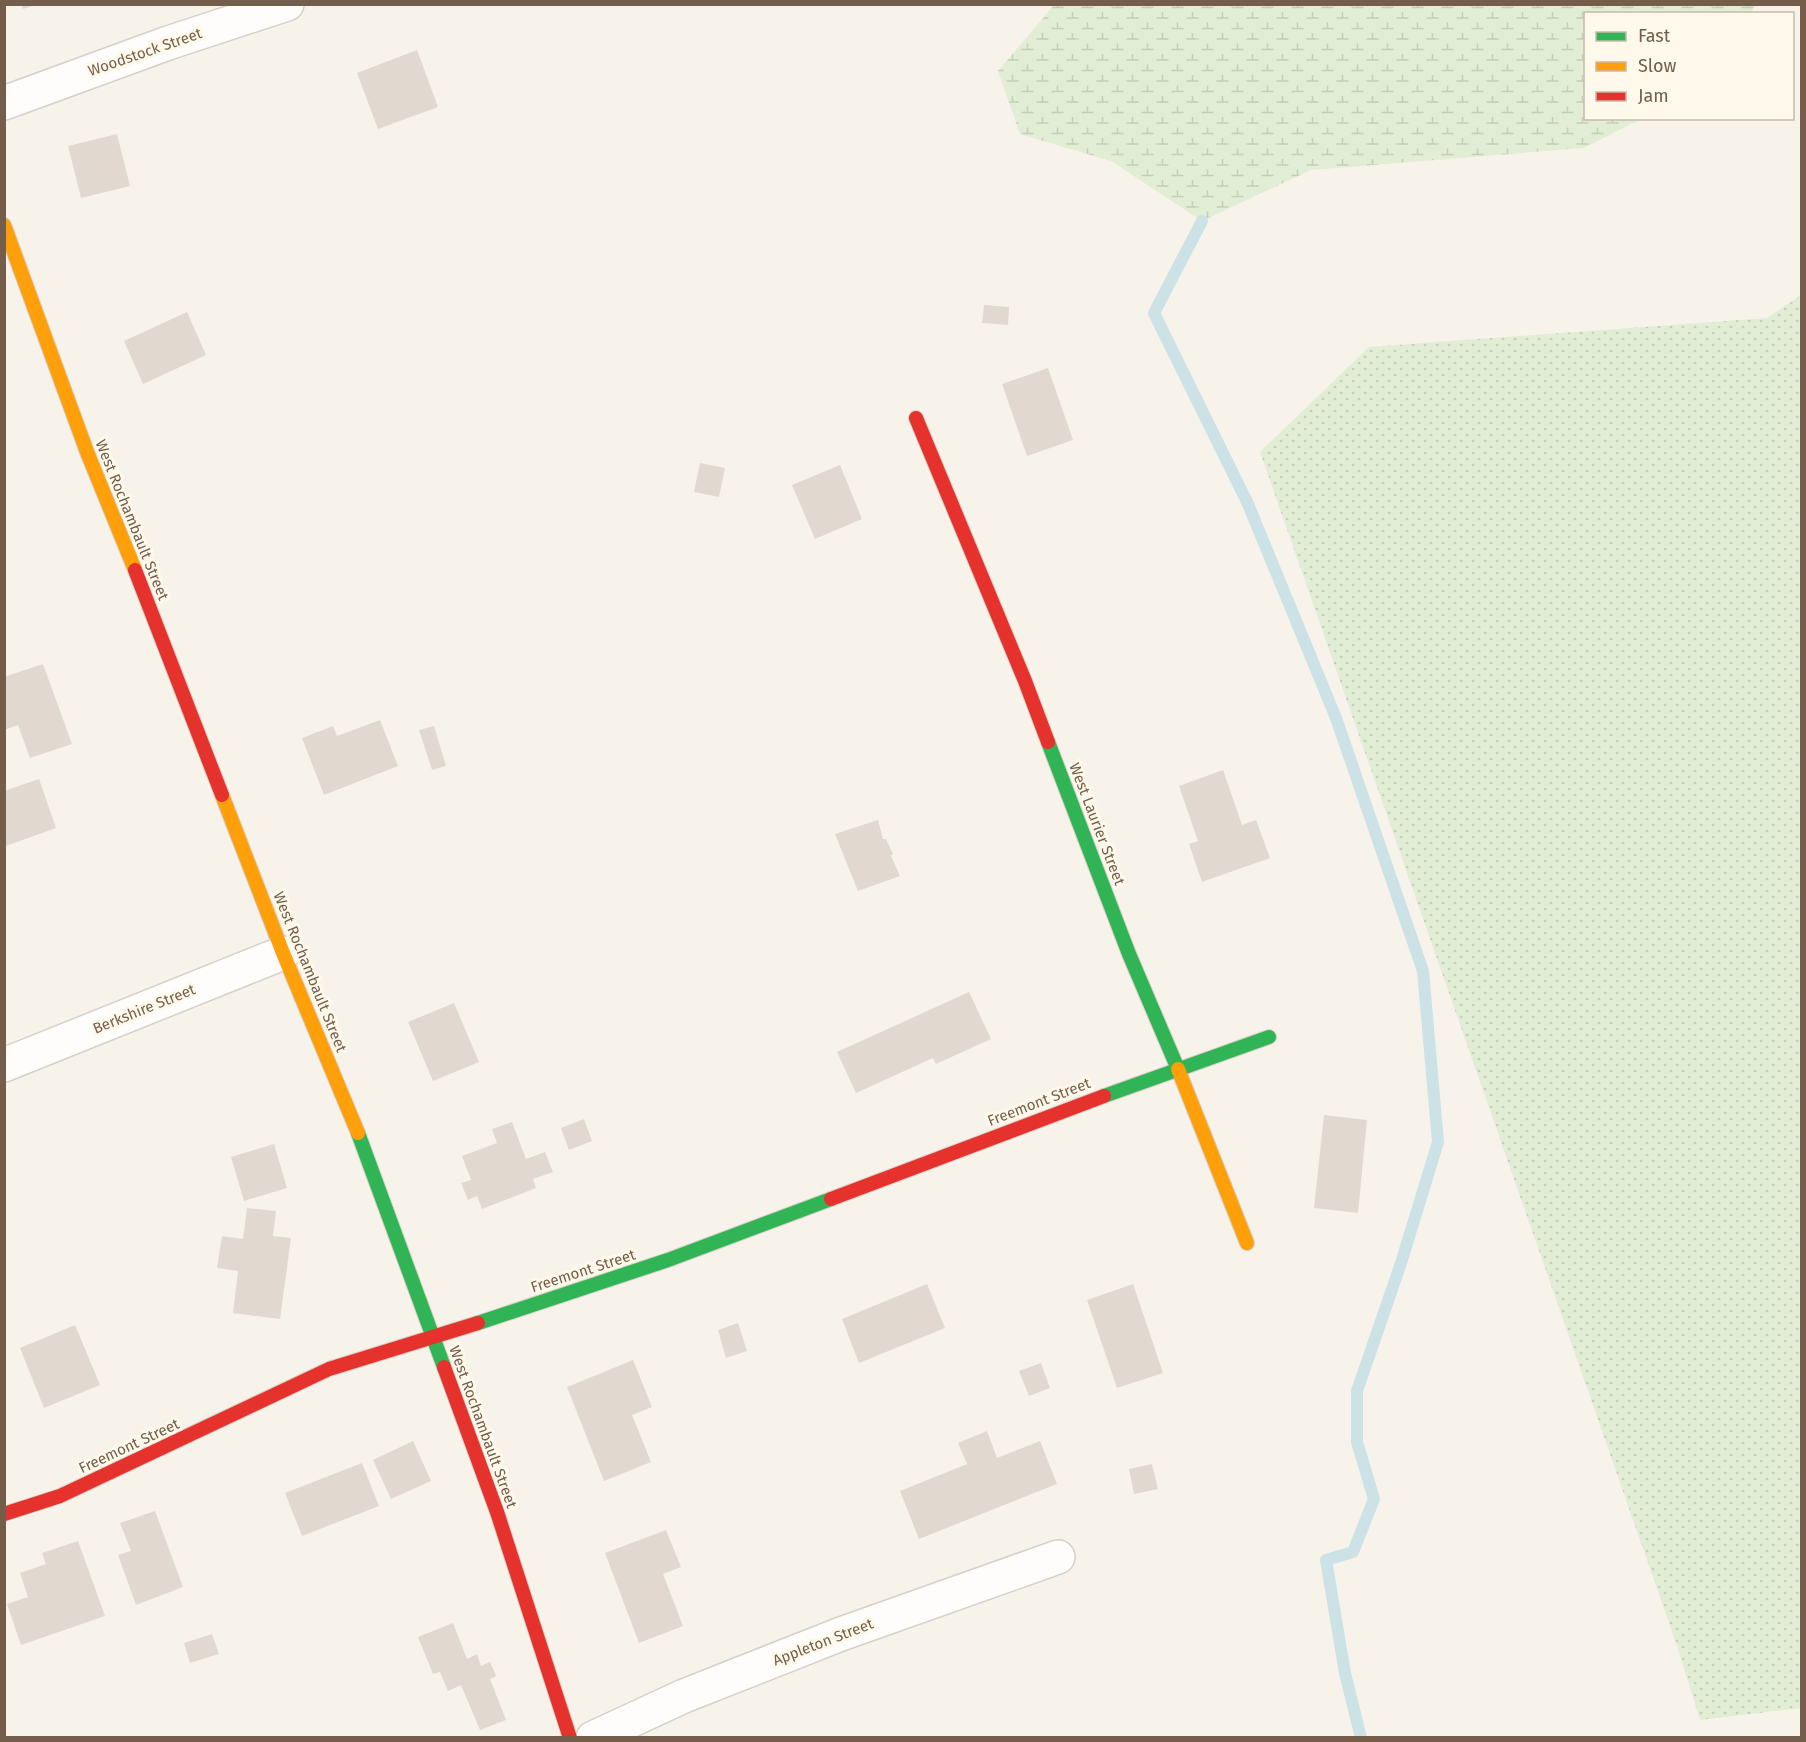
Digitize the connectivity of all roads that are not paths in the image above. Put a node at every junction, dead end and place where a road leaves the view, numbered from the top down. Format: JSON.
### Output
{"nodes":[{"id":1,"x":287,"y":4,"type":"edge"},
{"id":2,"x":4,"y":103,"type":"edge"},
{"id":3,"x":4,"y":225,"type":"edge"},
{"id":4,"x":916,"y":418,"type":"dead end"},
{"id":5,"x":284,"y":953,"type":"junction"},
{"id":6,"x":1269,"y":1037,"type":"dead end"},
{"id":7,"x":4,"y":1065,"type":"edge"},
{"id":8,"x":1178,"y":1069,"type":"junction"},
{"id":9,"x":1247,"y":1243,"type":"dead end"},
{"id":10,"x":433,"y":1338,"type":"junction"},
{"id":11,"x":4,"y":1514,"type":"edge"},
{"id":12,"x":1058,"y":1557,"type":"dead end"},
{"id":13,"x":570,"y":1737,"type":"edge"},
{"id":14,"x":593,"y":1737,"type":"edge"}],
"edges":[{"from":1,"to":2,"type":"street","name":"Woodstock Street"},
{"from":3,"to":5,"type":"street","name":"West Rochambault Street"},
{"from":4,"to":8,"type":"street","name":"West Laurier Street"},
{"from":5,"to":7,"type":"street","name":"Berkshire Street"},
{"from":5,"to":10,"type":"street","name":"West Rochambault Street"},
{"from":6,"to":8,"type":"street","name":"Freemont Street"},
{"from":8,"to":9,"type":"street","name":"West Laurier Street"},
{"from":8,"to":10,"type":"street","name":"Freemont Street"},
{"from":10,"to":11,"type":"street","name":"Freemont Street"},
{"from":10,"to":13,"type":"street","name":"West Rochambault Street"},
{"from":12,"to":14,"type":"street","name":"Appleton Street"}]}
